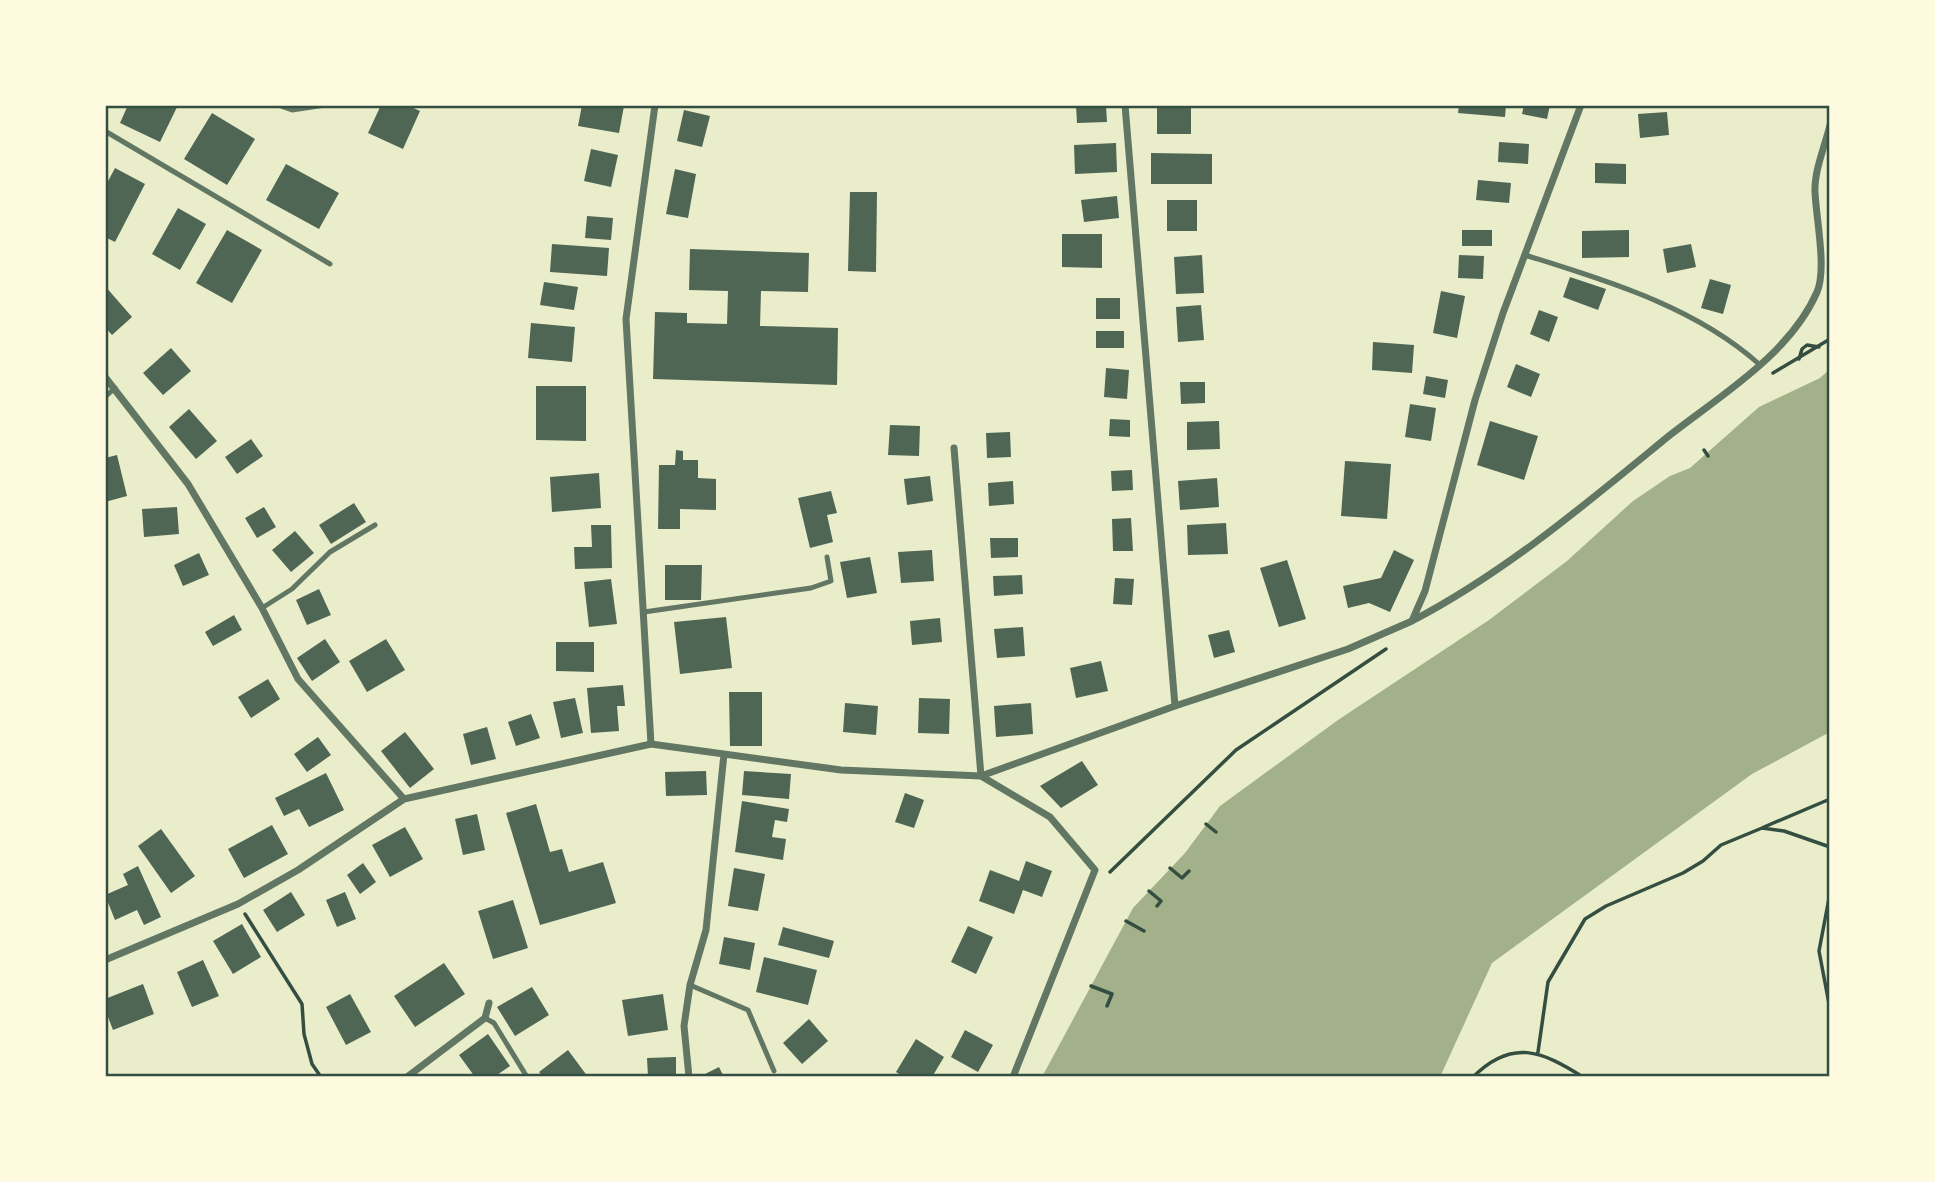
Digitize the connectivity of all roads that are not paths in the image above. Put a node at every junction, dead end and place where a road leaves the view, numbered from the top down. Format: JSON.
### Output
{"nodes":[{"id":1,"x":278,"y":105,"type":"edge"},
{"id":2,"x":325,"y":105,"type":"edge"},
{"id":3,"x":655,"y":105,"type":"edge"},
{"id":4,"x":1125,"y":105,"type":"edge"},
{"id":5,"x":1581,"y":105,"type":"edge"},
{"id":6,"x":1830,"y":125,"type":"edge"},
{"id":7,"x":105,"y":131,"type":"edge"},
{"id":8,"x":1525,"y":255,"type":"junction"},
{"id":9,"x":330,"y":264,"type":"dead end"},
{"id":10,"x":1759,"y":364,"type":"junction"},
{"id":11,"x":105,"y":377,"type":"edge"},
{"id":12,"x":115,"y":388,"type":"junction"},
{"id":13,"x":105,"y":397,"type":"edge"},
{"id":14,"x":954,"y":448,"type":"dead end"},
{"id":15,"x":375,"y":525,"type":"dead end"},
{"id":16,"x":827,"y":557,"type":"dead end"},
{"id":17,"x":262,"y":608,"type":"junction"},
{"id":18,"x":644,"y":612,"type":"junction"},
{"id":19,"x":1412,"y":621,"type":"junction"},
{"id":20,"x":1175,"y":706,"type":"junction"},
{"id":21,"x":651,"y":744,"type":"junction"},
{"id":22,"x":724,"y":754,"type":"junction"},
{"id":23,"x":981,"y":776,"type":"junction"},
{"id":24,"x":404,"y":799,"type":"junction"},
{"id":25,"x":105,"y":960,"type":"edge"},
{"id":26,"x":690,"y":985,"type":"junction"},
{"id":27,"x":489,"y":1003,"type":"dead end"},
{"id":28,"x":485,"y":1018,"type":"junction"},
{"id":29,"x":774,"y":1070,"type":"dead end"},
{"id":30,"x":408,"y":1077,"type":"edge"},
{"id":31,"x":527,"y":1077,"type":"edge"},
{"id":32,"x":689,"y":1077,"type":"edge"},
{"id":33,"x":1013,"y":1077,"type":"edge"}],
"edges":[{"from":1,"to":2,"type":"lane"},
{"from":3,"to":18,"type":"street"},
{"from":4,"to":20,"type":"street"},
{"from":5,"to":8,"type":"street"},
{"from":6,"to":10,"type":"street"},
{"from":7,"to":9,"type":"lane"},
{"from":8,"to":10,"type":"lane"},
{"from":8,"to":19,"type":"street"},
{"from":10,"to":19,"type":"street"},
{"from":11,"to":12,"type":"street"},
{"from":12,"to":13,"type":"lane"},
{"from":12,"to":17,"type":"street"},
{"from":14,"to":23,"type":"street"},
{"from":15,"to":17,"type":"lane"},
{"from":16,"to":18,"type":"lane"},
{"from":17,"to":24,"type":"street"},
{"from":18,"to":21,"type":"street"},
{"from":19,"to":20,"type":"street"},
{"from":20,"to":23,"type":"street"},
{"from":21,"to":22,"type":"street"},
{"from":21,"to":24,"type":"street"},
{"from":22,"to":23,"type":"street"},
{"from":22,"to":26,"type":"street"},
{"from":23,"to":33,"type":"street"},
{"from":24,"to":25,"type":"street"},
{"from":26,"to":29,"type":"lane"},
{"from":26,"to":32,"type":"street"},
{"from":27,"to":28,"type":"street"},
{"from":28,"to":30,"type":"street"},
{"from":28,"to":31,"type":"lane"}]}
